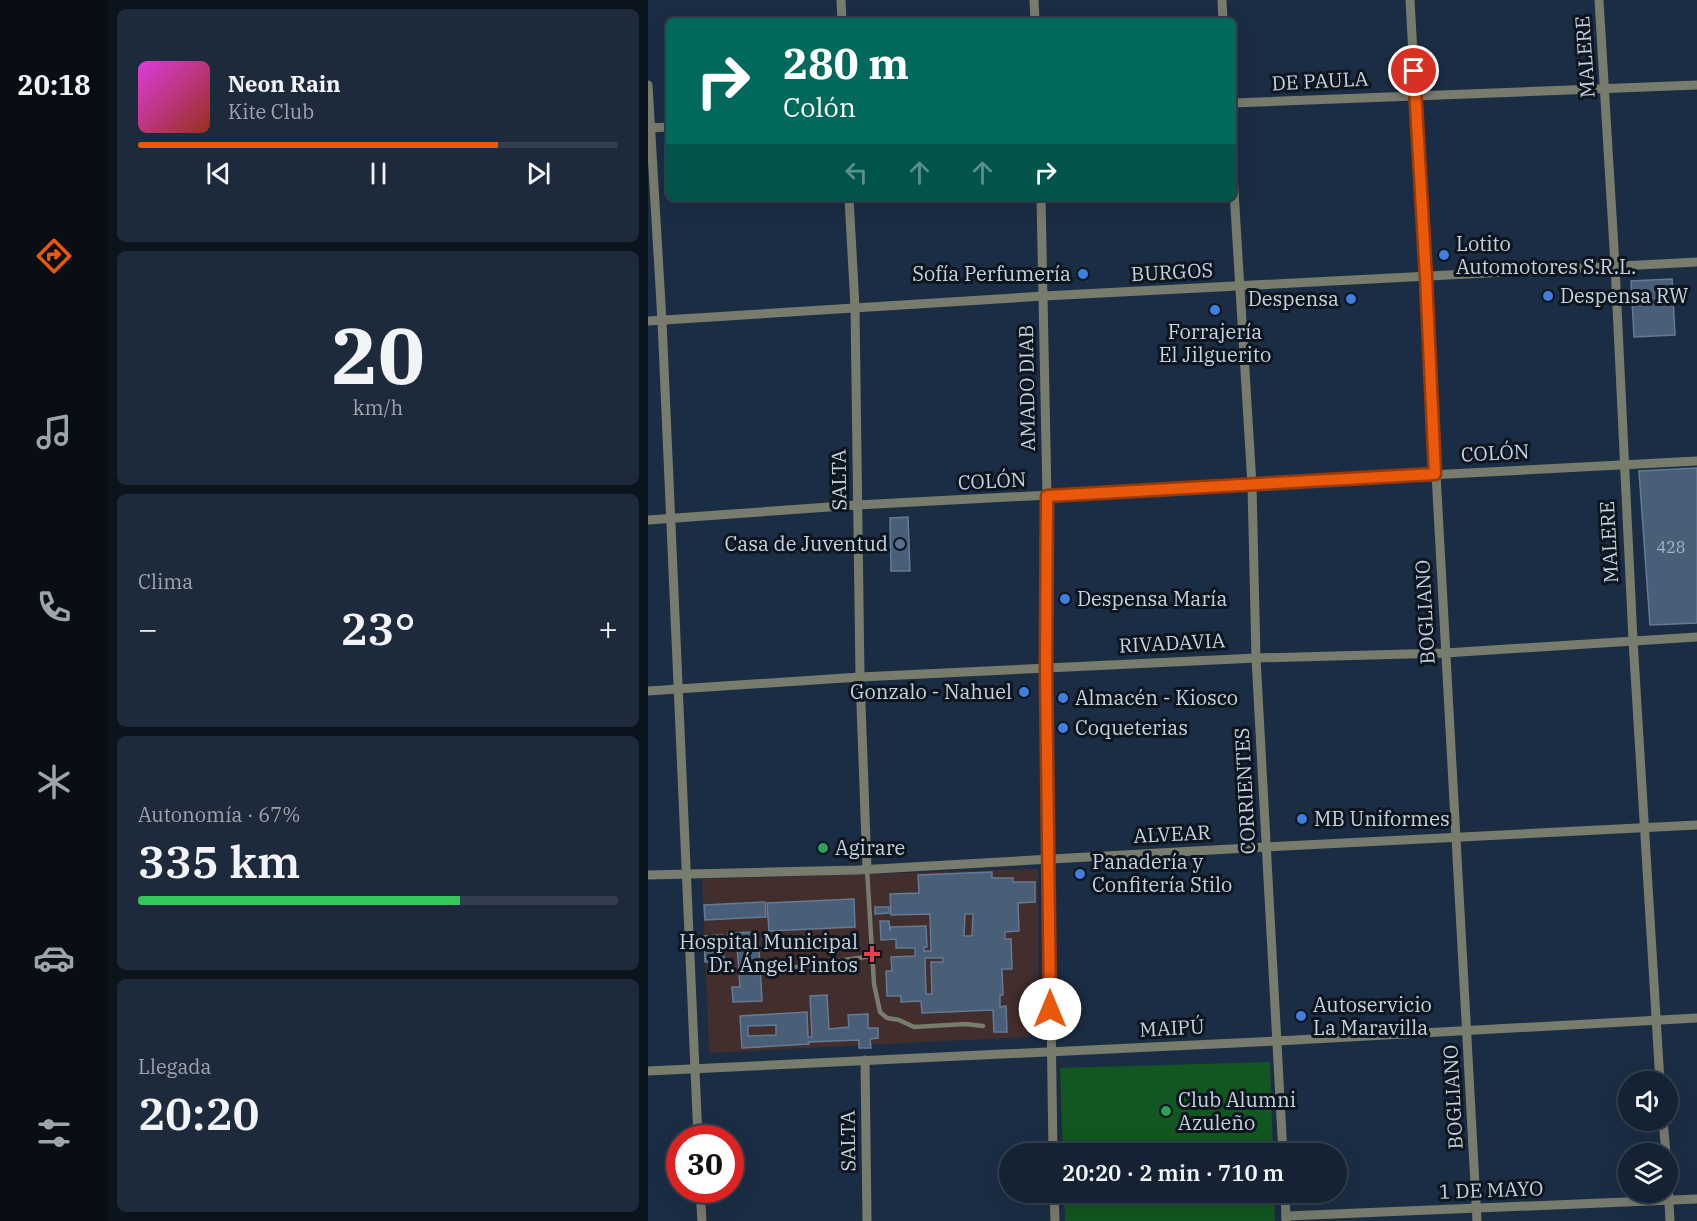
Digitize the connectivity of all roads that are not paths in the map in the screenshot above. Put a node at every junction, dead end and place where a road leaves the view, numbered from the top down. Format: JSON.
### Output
{"nodes":[{"id":1,"x":841,"y":0,"type":"edge"},
{"id":2,"x":1034,"y":0,"type":"edge"},
{"id":3,"x":1222,"y":0,"type":"edge"},
{"id":4,"x":1410,"y":0,"type":"edge"},
{"id":5,"x":1599,"y":0,"type":"edge"},
{"id":6,"x":842,"y":18,"type":"edge"},
{"id":7,"x":1035,"y":18,"type":"edge"},
{"id":8,"x":1223,"y":18,"type":"edge"},
{"id":9,"x":648,"y":85,"type":"edge"},
{"id":10,"x":1697,"y":85,"type":"edge"},
{"id":11,"x":1605,"y":90,"type":"junction"},
{"id":12,"x":1415,"y":95,"type":"junction"},
{"id":13,"x":1236,"y":103,"type":"edge"},
{"id":14,"x":666,"y":127,"type":"edge"},
{"id":15,"x":649,"y":128,"type":"edge"},
{"id":16,"x":849,"y":201,"type":"edge"},
{"id":17,"x":1041,"y":201,"type":"edge"},
{"id":18,"x":1234,"y":201,"type":"edge"},
{"id":19,"x":1697,"y":262,"type":"edge"},
{"id":20,"x":1615,"y":265,"type":"junction"},
{"id":21,"x":1426,"y":278,"type":"junction"},
{"id":22,"x":1239,"y":287,"type":"junction"},
{"id":23,"x":1044,"y":297,"type":"junction"},
{"id":24,"x":855,"y":307,"type":"junction"},
{"id":25,"x":648,"y":321,"type":"edge"},
{"id":26,"x":662,"y":321,"type":"junction"},
{"id":27,"x":1697,"y":461,"type":"edge"},
{"id":28,"x":1623,"y":465,"type":"junction"},
{"id":29,"x":1435,"y":474,"type":"junction"},
{"id":30,"x":1252,"y":485,"type":"junction"},
{"id":31,"x":1047,"y":496,"type":"junction"},
{"id":32,"x":857,"y":505,"type":"junction"},
{"id":33,"x":670,"y":518,"type":"junction"},
{"id":34,"x":648,"y":520,"type":"edge"},
{"id":35,"x":1697,"y":637,"type":"edge"},
{"id":36,"x":1633,"y":640,"type":"junction"},
{"id":37,"x":1445,"y":653,"type":"junction"},
{"id":38,"x":1257,"y":658,"type":"junction"},
{"id":39,"x":1046,"y":667,"type":"junction"},
{"id":40,"x":860,"y":676,"type":"junction"},
{"id":41,"x":679,"y":690,"type":"junction"},
{"id":42,"x":648,"y":692,"type":"edge"},
{"id":43,"x":1697,"y":825,"type":"edge"},
{"id":44,"x":1646,"y":829,"type":"junction"},
{"id":45,"x":1456,"y":837,"type":"junction"},
{"id":46,"x":1266,"y":847,"type":"junction"},
{"id":47,"x":1050,"y":858,"type":"junction"},
{"id":48,"x":867,"y":869,"type":"junction"},
{"id":49,"x":686,"y":873,"type":"junction"},
{"id":50,"x":648,"y":875,"type":"edge"},
{"id":51,"x":872,"y":956,"type":"junction"},
{"id":52,"x":775,"y":970,"type":"dead end"},
{"id":53,"x":1697,"y":1018,"type":"edge"},
{"id":54,"x":1656,"y":1020,"type":"junction"},
{"id":55,"x":983,"y":1026,"type":"dead end"},
{"id":56,"x":1467,"y":1030,"type":"junction"},
{"id":57,"x":1277,"y":1041,"type":"junction"},
{"id":58,"x":1050,"y":1052,"type":"junction"},
{"id":59,"x":865,"y":1060,"type":"junction"},
{"id":60,"x":694,"y":1068,"type":"junction"},
{"id":61,"x":648,"y":1071,"type":"edge"},
{"id":62,"x":1659,"y":1071,"type":"edge"},
{"id":63,"x":697,"y":1125,"type":"edge"},
{"id":64,"x":1053,"y":1143,"type":"edge"},
{"id":65,"x":1282,"y":1143,"type":"edge"},
{"id":66,"x":1697,"y":1199,"type":"edge"},
{"id":67,"x":1678,"y":1200,"type":"edge"},
{"id":68,"x":1618,"y":1202,"type":"edge"},
{"id":69,"x":701,"y":1203,"type":"edge"},
{"id":70,"x":1054,"y":1203,"type":"edge"},
{"id":71,"x":1285,"y":1203,"type":"edge"},
{"id":72,"x":1669,"y":1203,"type":"edge"},
{"id":73,"x":1477,"y":1208,"type":"junction"},
{"id":74,"x":1286,"y":1218,"type":"edge"},
{"id":75,"x":702,"y":1221,"type":"edge"},
{"id":76,"x":867,"y":1221,"type":"edge"},
{"id":77,"x":1054,"y":1221,"type":"edge"},
{"id":78,"x":1478,"y":1221,"type":"edge"},
{"id":79,"x":1670,"y":1221,"type":"edge"}],
"edges":[{"from":1,"to":6,"type":"street"},
{"from":2,"to":7,"type":"street"},
{"from":3,"to":8,"type":"street"},
{"from":4,"to":12,"type":"street","name":"BOGLIANO"},
{"from":5,"to":11,"type":"street","name":"MALERE"},
{"from":9,"to":15,"type":"street"},
{"from":10,"to":11,"type":"street","name":"DE PAULA"},
{"from":11,"to":12,"type":"street","name":"DE PAULA"},
{"from":11,"to":20,"type":"street","name":"MALERE"},
{"from":12,"to":13,"type":"street","name":"DE PAULA"},
{"from":12,"to":21,"type":"street","name":"BOGLIANO"},
{"from":14,"to":15,"type":"street"},
{"from":15,"to":26,"type":"street"},
{"from":16,"to":24,"type":"street","name":"SALTA"},
{"from":17,"to":23,"type":"street","name":"AMADO DIAB"},
{"from":18,"to":22,"type":"street","name":"CORRIENTES"},
{"from":19,"to":20,"type":"street","name":"BURGOS"},
{"from":20,"to":21,"type":"street","name":"BURGOS"},
{"from":20,"to":28,"type":"street","name":"MALERE"},
{"from":21,"to":22,"type":"street","name":"BURGOS"},
{"from":21,"to":29,"type":"street","name":"BOGLIANO"},
{"from":22,"to":23,"type":"street","name":"BURGOS"},
{"from":22,"to":30,"type":"street","name":"CORRIENTES"},
{"from":23,"to":24,"type":"street","name":"BURGOS"},
{"from":23,"to":31,"type":"street","name":"AMADO DIAB"},
{"from":24,"to":26,"type":"street","name":"BURGOS"},
{"from":24,"to":32,"type":"street","name":"SALTA"},
{"from":25,"to":26,"type":"street","name":"BURGOS"},
{"from":26,"to":33,"type":"street"},
{"from":27,"to":28,"type":"street","name":"COLÓN"},
{"from":28,"to":29,"type":"street","name":"COLÓN"},
{"from":28,"to":36,"type":"street","name":"MALERE"},
{"from":29,"to":30,"type":"street","name":"COLÓN"},
{"from":29,"to":37,"type":"street","name":"BOGLIANO"},
{"from":30,"to":31,"type":"street","name":"COLÓN"},
{"from":30,"to":38,"type":"street","name":"CORRIENTES"},
{"from":31,"to":32,"type":"street","name":"COLÓN"},
{"from":31,"to":39,"type":"street","name":"AMADO DIAB"},
{"from":32,"to":33,"type":"street","name":"COLÓN"},
{"from":32,"to":40,"type":"street","name":"SALTA"},
{"from":33,"to":34,"type":"street","name":"COLÓN"},
{"from":33,"to":41,"type":"street"},
{"from":35,"to":36,"type":"street","name":"RIVADAVIA"},
{"from":36,"to":37,"type":"street","name":"RIVADAVIA"},
{"from":36,"to":44,"type":"street","name":"MALERE"},
{"from":37,"to":38,"type":"street","name":"RIVADAVIA"},
{"from":37,"to":45,"type":"street","name":"BOGLIANO"},
{"from":38,"to":39,"type":"street","name":"RIVADAVIA"},
{"from":38,"to":46,"type":"street","name":"CORRIENTES"},
{"from":39,"to":40,"type":"street","name":"RIVADAVIA"},
{"from":39,"to":47,"type":"street","name":"AMADO DIAB"},
{"from":40,"to":41,"type":"street","name":"RIVADAVIA"},
{"from":40,"to":48,"type":"street","name":"SALTA"},
{"from":41,"to":42,"type":"street","name":"RIVADAVIA"},
{"from":41,"to":49,"type":"street"},
{"from":43,"to":44,"type":"street","name":"ALVEAR"},
{"from":44,"to":45,"type":"street","name":"ALVEAR"},
{"from":44,"to":54,"type":"street","name":"MALERE"},
{"from":45,"to":46,"type":"street","name":"ALVEAR"},
{"from":45,"to":56,"type":"street","name":"BOGLIANO"},
{"from":46,"to":47,"type":"street","name":"ALVEAR"},
{"from":46,"to":57,"type":"street","name":"CORRIENTES"},
{"from":47,"to":48,"type":"street","name":"ALVEAR"},
{"from":47,"to":58,"type":"street","name":"AMADO DIAB"},
{"from":48,"to":49,"type":"street","name":"ALVEAR"},
{"from":48,"to":51,"type":"lane"},
{"from":49,"to":50,"type":"street","name":"ALVEAR"},
{"from":49,"to":60,"type":"street"},
{"from":51,"to":52,"type":"lane"},
{"from":51,"to":55,"type":"lane"},
{"from":53,"to":54,"type":"street","name":"MAIPÚ"},
{"from":54,"to":56,"type":"street","name":"MAIPÚ"},
{"from":54,"to":62,"type":"street","name":"MALERE"},
{"from":56,"to":57,"type":"street","name":"MAIPÚ"},
{"from":56,"to":73,"type":"street","name":"BOGLIANO"},
{"from":57,"to":58,"type":"street","name":"MAIPÚ"},
{"from":57,"to":65,"type":"street","name":"CORRIENTES"},
{"from":58,"to":59,"type":"street","name":"MAIPÚ"},
{"from":58,"to":64,"type":"street","name":"AMADO DIAB"},
{"from":59,"to":60,"type":"street","name":"MAIPÚ"},
{"from":59,"to":76,"type":"street","name":"SALTA"},
{"from":60,"to":61,"type":"street","name":"MAIPÚ"},
{"from":60,"to":63,"type":"street"},
{"from":66,"to":67,"type":"street","name":"1 DE MAYO"},
{"from":68,"to":73,"type":"street","name":"1 DE MAYO"},
{"from":69,"to":75,"type":"street"},
{"from":70,"to":77,"type":"street"},
{"from":71,"to":74,"type":"street"},
{"from":72,"to":79,"type":"street"},
{"from":73,"to":74,"type":"street","name":"1 DE MAYO"},
{"from":73,"to":78,"type":"street","name":"BOGLIANO"}]}
